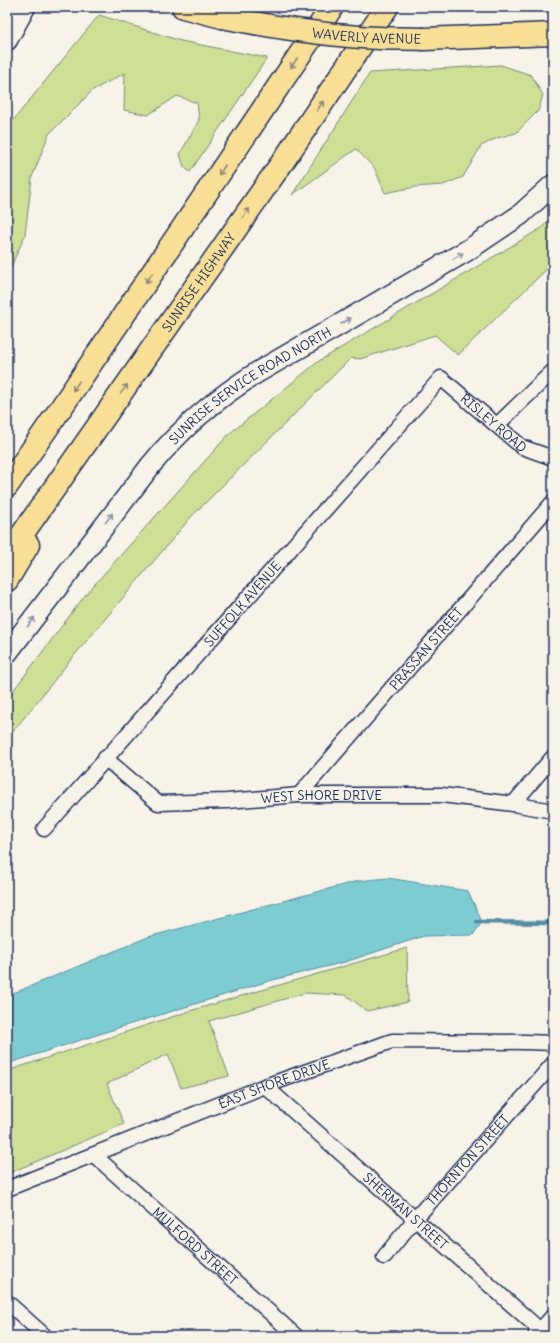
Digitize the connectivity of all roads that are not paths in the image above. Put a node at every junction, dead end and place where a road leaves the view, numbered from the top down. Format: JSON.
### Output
{"nodes":[{"id":1,"x":25,"y":7,"type":"edge"},
{"id":2,"x":183,"y":7,"type":"edge"},
{"id":3,"x":332,"y":7,"type":"edge"},
{"id":4,"x":387,"y":7,"type":"edge"},
{"id":5,"x":553,"y":34,"type":"edge"},
{"id":6,"x":7,"y":40,"type":"edge"},
{"id":7,"x":553,"y":185,"type":"edge"},
{"id":8,"x":553,"y":371,"type":"edge"},
{"id":9,"x":441,"y":378,"type":"joint"},
{"id":10,"x":102,"y":421,"type":"junction"},
{"id":11,"x":497,"y":425,"type":"junction"},
{"id":12,"x":553,"y":458,"type":"edge"},
{"id":13,"x":7,"y":486,"type":"edge"},
{"id":14,"x":553,"y":502,"type":"edge"},
{"id":15,"x":7,"y":556,"type":"edge"},
{"id":16,"x":7,"y":580,"type":"edge"},
{"id":17,"x":7,"y":653,"type":"edge"},
{"id":18,"x":553,"y":757,"type":"edge"},
{"id":19,"x":105,"y":758,"type":"junction"},
{"id":20,"x":299,"y":795,"type":"junction"},
{"id":21,"x":512,"y":804,"type":"junction"},
{"id":22,"x":553,"y":811,"type":"edge"},
{"id":23,"x":44,"y":829,"type":"dead end"},
{"id":24,"x":553,"y":1043,"type":"edge"},
{"id":25,"x":553,"y":1064,"type":"edge"},
{"id":26,"x":265,"y":1086,"type":"junction"},
{"id":27,"x":94,"y":1155,"type":"junction"},
{"id":28,"x":7,"y":1189,"type":"edge"},
{"id":29,"x":415,"y":1219,"type":"junction"},
{"id":30,"x":384,"y":1257,"type":"dead end"},
{"id":31,"x":7,"y":1302,"type":"edge"},
{"id":32,"x":553,"y":1316,"type":"edge"},
{"id":33,"x":541,"y":1334,"type":"edge"},
{"id":34,"x":45,"y":1336,"type":"edge"},
{"id":35,"x":296,"y":1336,"type":"edge"}],
"edges":[{"from":1,"to":6,"type":"main road"},
{"from":2,"to":5,"type":"main road","name":"WAVERLY AVENUE","bridge":true},
{"from":3,"to":13,"type":"main road","one_way":true},
{"from":10,"to":4,"type":"main road","name":"SUNRISE HIGHWAY","one_way":true},
{"from":17,"to":7,"type":"main road","name":"SUNRISE SERVICE ROAD NORTH","one_way":true},
{"from":8,"to":11,"type":"street"},
{"from":9,"to":11,"type":"street","name":"RISLEY ROAD"},
{"from":9,"to":19,"type":"street","name":"SUFFOLK AVENUE"},
{"from":10,"to":15,"type":"main road","name":"SUNRISE HIGHWAY"},
{"from":10,"to":16,"type":"main road"},
{"from":11,"to":12,"type":"street","name":"RISLEY ROAD"},
{"from":14,"to":20,"type":"street","name":"PRASSAN STREET"},
{"from":18,"to":21,"type":"street"},
{"from":19,"to":20,"type":"street","name":"WEST SHORE DRIVE"},
{"from":19,"to":23,"type":"street","name":"SUFFOLK AVENUE"},
{"from":20,"to":21,"type":"street","name":"WEST SHORE DRIVE"},
{"from":21,"to":22,"type":"street","name":"WEST SHORE DRIVE"},
{"from":24,"to":26,"type":"street","name":"EAST SHORE DRIVE"},
{"from":25,"to":29,"type":"street","name":"THORNTON STREET"},
{"from":26,"to":27,"type":"street","name":"EAST SHORE DRIVE"},
{"from":26,"to":29,"type":"street","name":"SHERMAN STREET"},
{"from":27,"to":28,"type":"street","name":"EAST SHORE DRIVE"},
{"from":27,"to":35,"type":"street","name":"MULFORD STREET"},
{"from":29,"to":30,"type":"street","name":"THORNTON STREET"},
{"from":29,"to":33,"type":"street","name":"SHERMAN STREET"},
{"from":31,"to":34,"type":"street"},
{"from":32,"to":33,"type":"street"}]}
